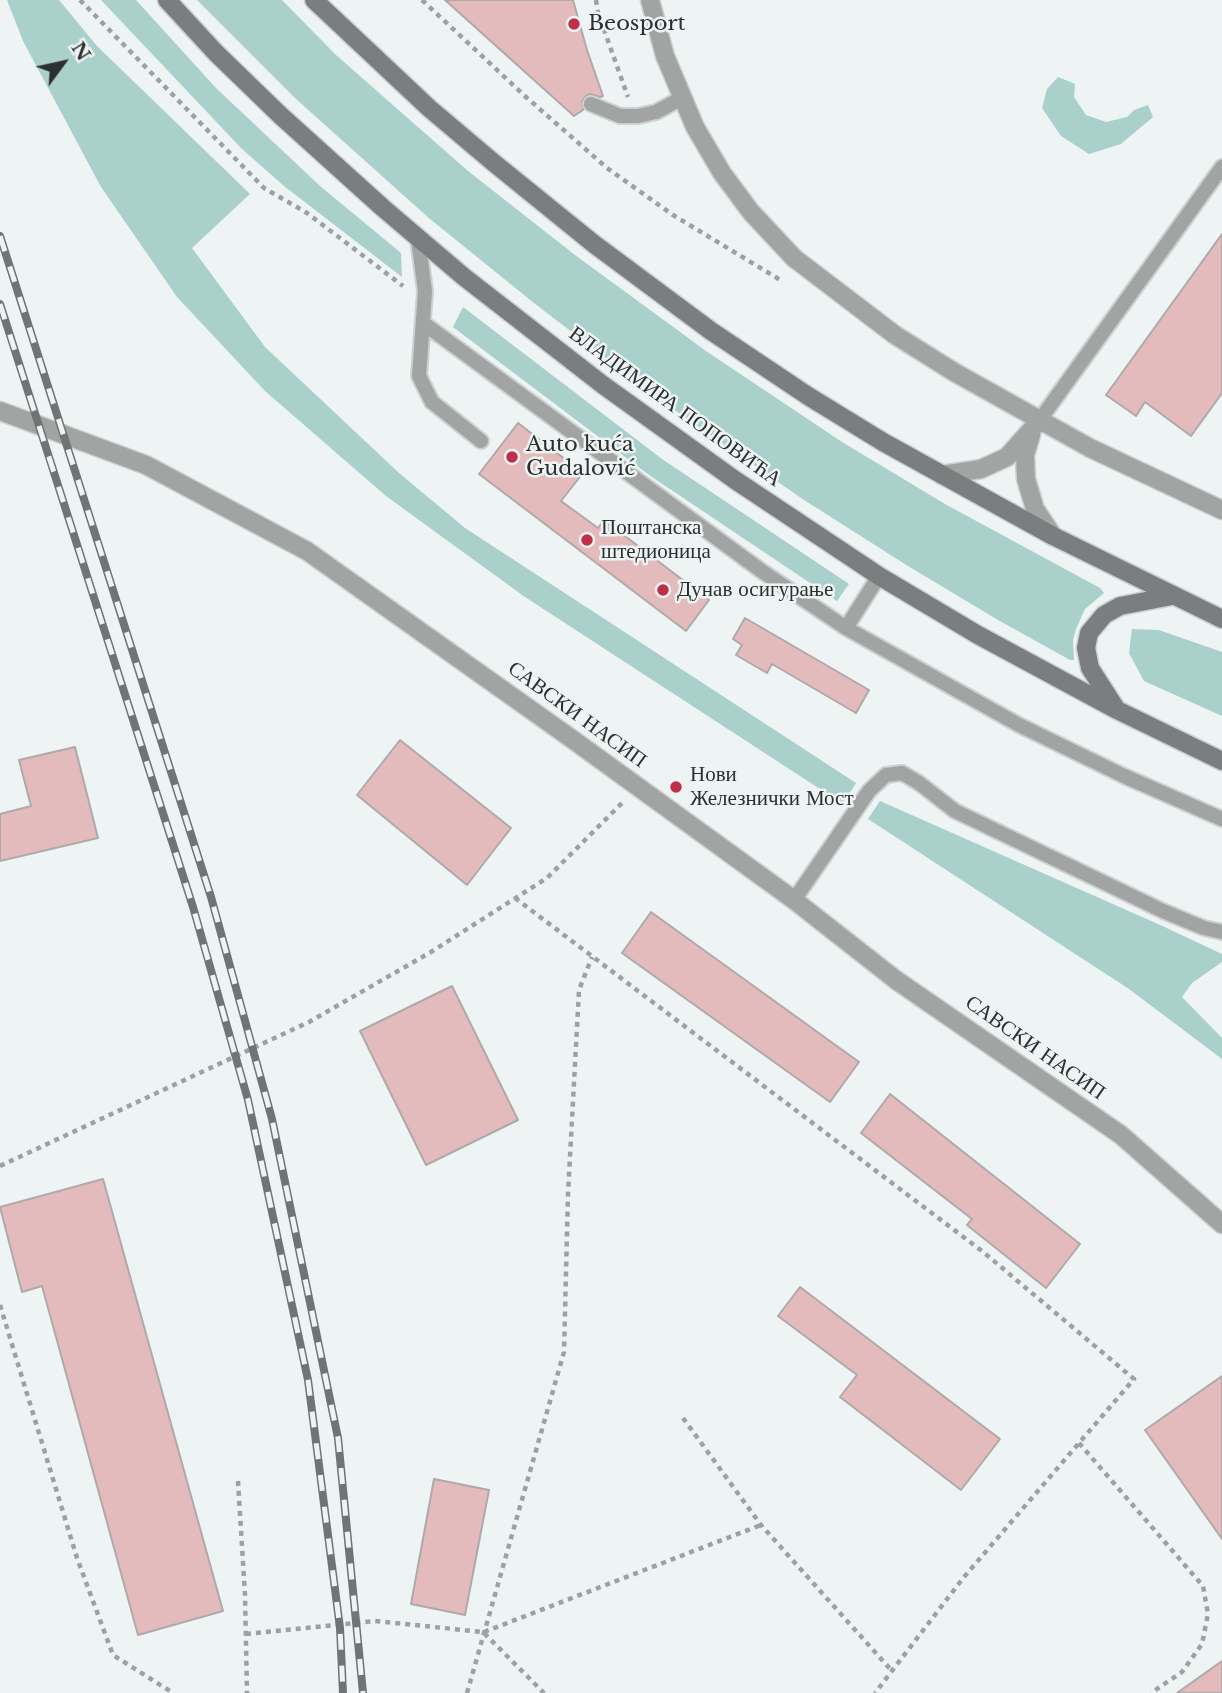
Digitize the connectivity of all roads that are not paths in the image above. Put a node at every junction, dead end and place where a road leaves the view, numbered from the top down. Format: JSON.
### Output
{"nodes":[{"id":1,"x":167,"y":0,"type":"edge"},
{"id":2,"x":314,"y":0,"type":"edge"},
{"id":3,"x":650,"y":0,"type":"edge"},
{"id":4,"x":682,"y":98,"type":"junction"},
{"id":5,"x":591,"y":104,"type":"dead end"},
{"id":6,"x":1222,"y":167,"type":"edge"},
{"id":7,"x":418,"y":239,"type":"junction"},
{"id":8,"x":423,"y":323,"type":"junction"},
{"id":9,"x":0,"y":411,"type":"edge"},
{"id":10,"x":1035,"y":426,"type":"junction"},
{"id":11,"x":481,"y":441,"type":"dead end"},
{"id":12,"x":942,"y":475,"type":"junction"},
{"id":13,"x":1222,"y":510,"type":"edge"},
{"id":14,"x":1053,"y":536,"type":"junction"},
{"id":15,"x":879,"y":576,"type":"junction"},
{"id":16,"x":1172,"y":596,"type":"junction"},
{"id":17,"x":1222,"y":619,"type":"edge"},
{"id":18,"x":846,"y":628,"type":"junction"},
{"id":19,"x":1117,"y":710,"type":"junction"},
{"id":20,"x":1222,"y":761,"type":"edge"},
{"id":21,"x":1222,"y":819,"type":"edge"},
{"id":22,"x":794,"y":900,"type":"junction"},
{"id":23,"x":1222,"y":932,"type":"edge"},
{"id":24,"x":1222,"y":1224,"type":"edge"}],
"edges":[{"from":1,"to":7,"type":"main road","name":"ВЛАДИМИРА ПОПОВИЋА"},
{"from":2,"to":12,"type":"main road"},
{"from":3,"to":4,"type":"street"},
{"from":4,"to":5,"type":"lane"},
{"from":4,"to":10,"type":"street"},
{"from":6,"to":10,"type":"lane"},
{"from":7,"to":8,"type":"lane"},
{"from":7,"to":15,"type":"main road","name":"ВЛАДИМИРА ПОПОВИЋА"},
{"from":8,"to":11,"type":"lane"},
{"from":8,"to":18,"type":"lane"},
{"from":9,"to":22,"type":"street","name":"САВСКИ НАСИП"},
{"from":10,"to":12,"type":"street"},
{"from":10,"to":13,"type":"street"},
{"from":10,"to":14,"type":"street"},
{"from":12,"to":14,"type":"main road"},
{"from":14,"to":16,"type":"main road"},
{"from":15,"to":18,"type":"lane"},
{"from":15,"to":19,"type":"main road","name":"ВЛАДИМИРА ПОПОВИЋА"},
{"from":16,"to":17,"type":"main road"},
{"from":16,"to":19,"type":"main road"},
{"from":18,"to":21,"type":"lane"},
{"from":19,"to":20,"type":"main road","name":"ВЛАДИМИРА ПОПОВИЋА"},
{"from":22,"to":23,"type":"lane"},
{"from":22,"to":24,"type":"street","name":"САВСКИ НАСИП"}]}
